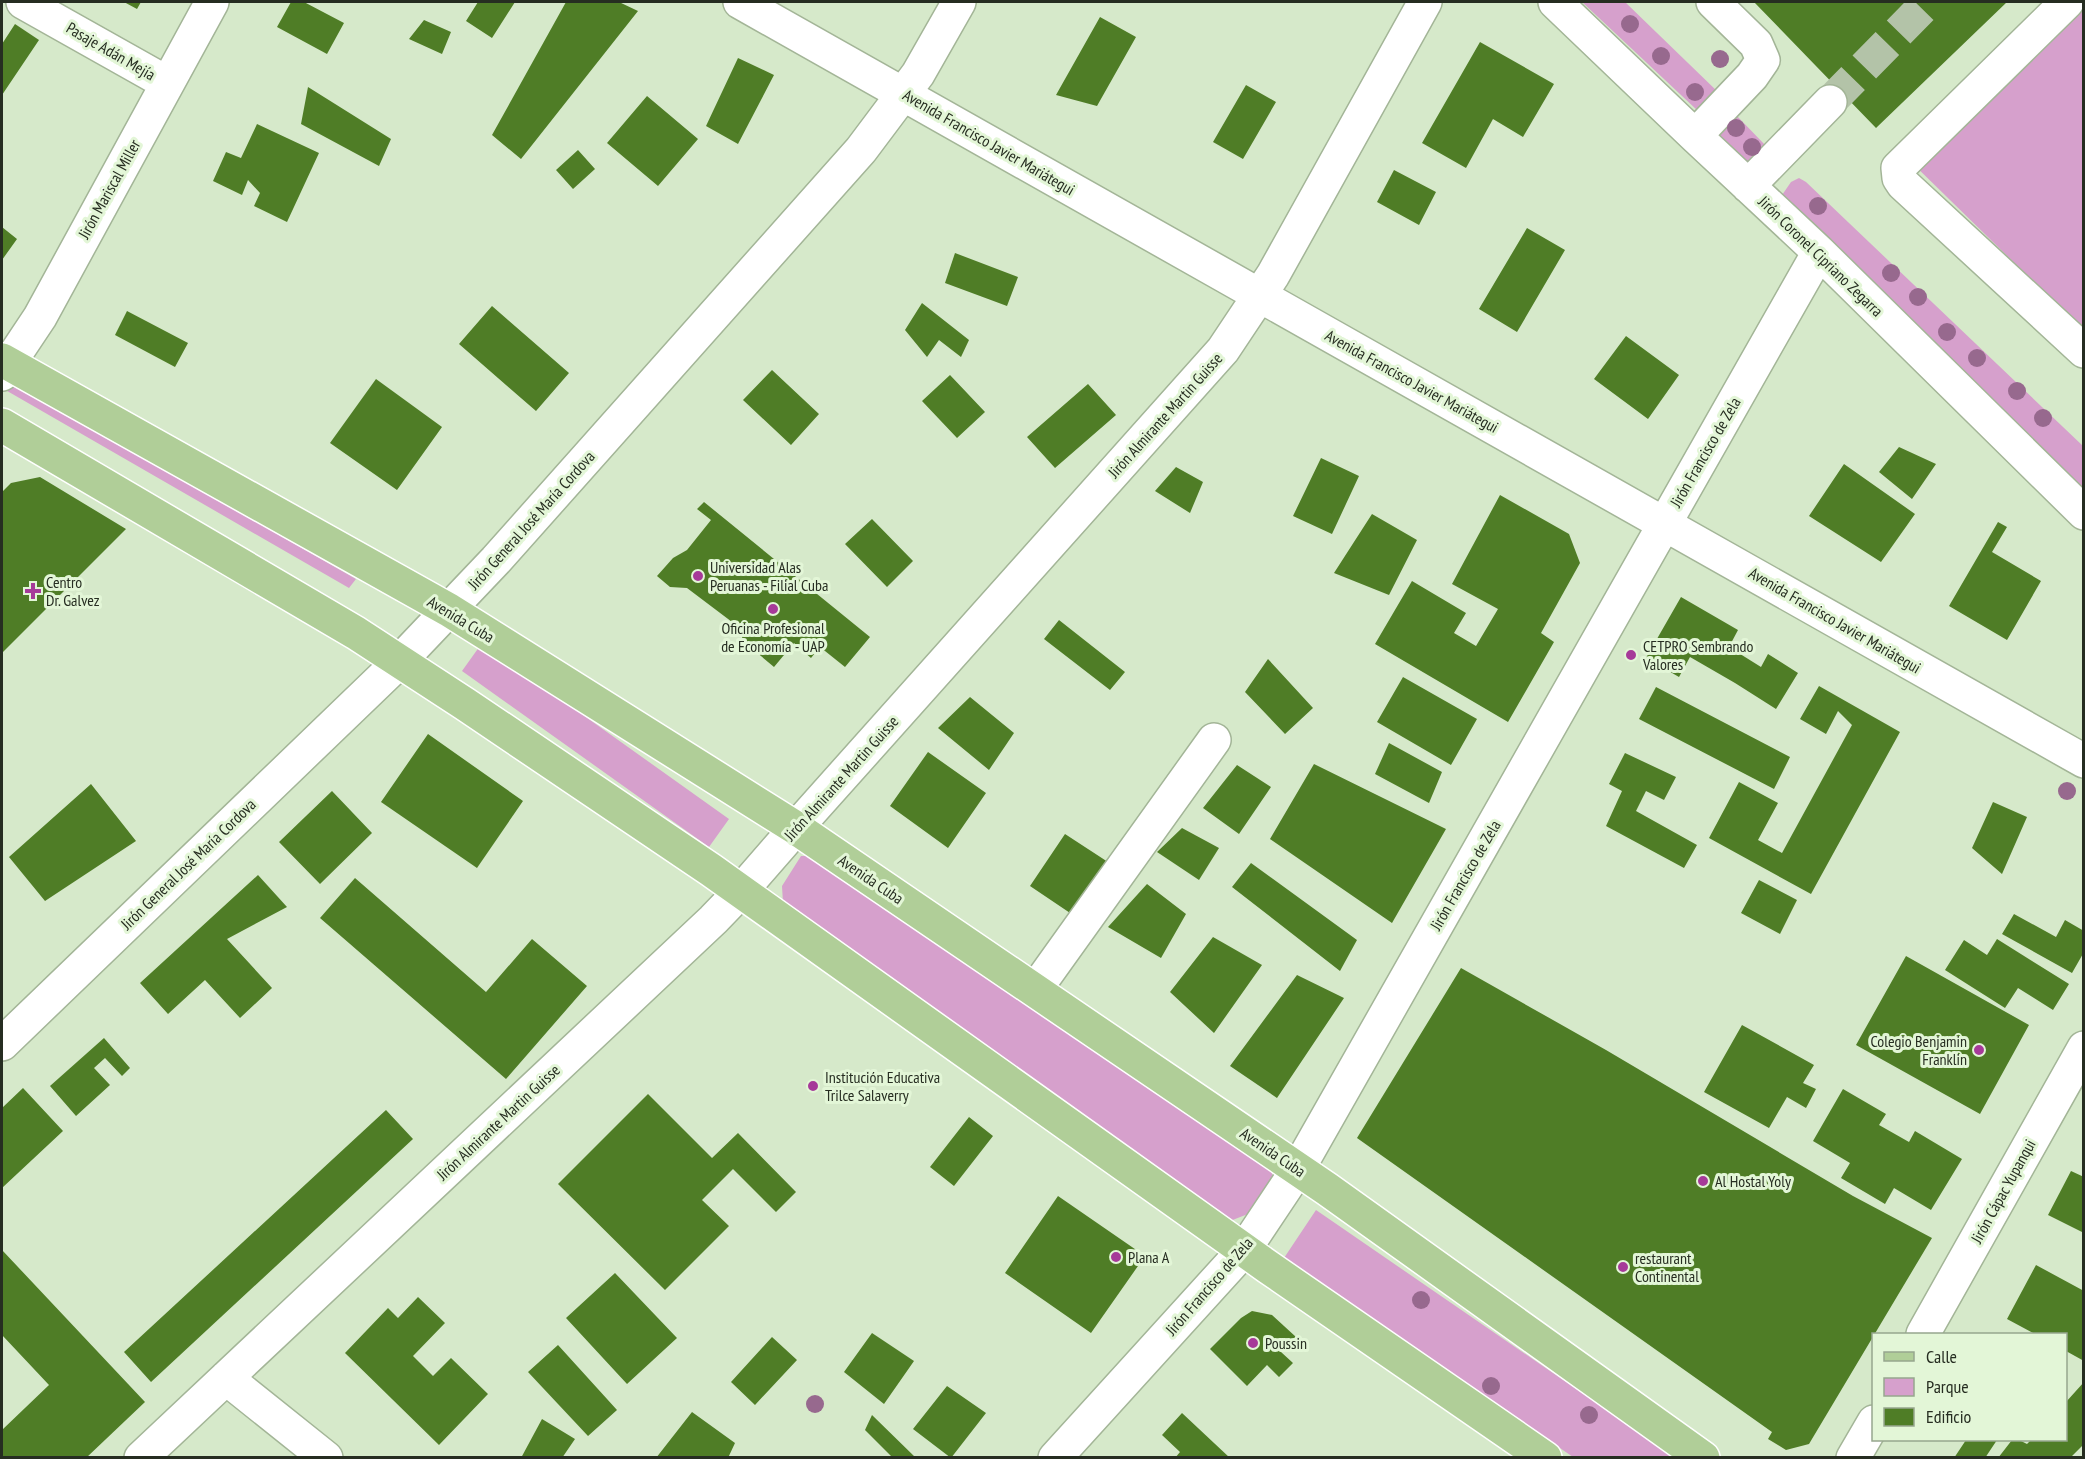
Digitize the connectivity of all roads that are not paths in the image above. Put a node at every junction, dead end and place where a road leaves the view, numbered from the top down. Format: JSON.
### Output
{"nodes":[{"id":1,"x":23,"y":2,"type":"edge"},
{"id":2,"x":212,"y":2,"type":"edge"},
{"id":3,"x":740,"y":2,"type":"edge"},
{"id":4,"x":959,"y":2,"type":"edge"},
{"id":5,"x":1425,"y":2,"type":"edge"},
{"id":6,"x":1556,"y":2,"type":"edge"},
{"id":7,"x":1713,"y":2,"type":"edge"},
{"id":8,"x":2067,"y":2,"type":"edge"},
{"id":9,"x":167,"y":83,"type":"junction"},
{"id":10,"x":903,"y":94,"type":"junction"},
{"id":11,"x":1830,"y":102,"type":"tunnel mouth"},
{"id":12,"x":1695,"y":136,"type":"junction"},
{"id":13,"x":1748,"y":186,"type":"junction"},
{"id":14,"x":1819,"y":252,"type":"junction"},
{"id":15,"x":1259,"y":295,"type":"junction"},
{"id":16,"x":2084,"y":351,"type":"edge"},
{"id":17,"x":4,"y":366,"type":"edge"},
{"id":18,"x":2,"y":425,"type":"edge"},
{"id":19,"x":2084,"y":513,"type":"edge"},
{"id":20,"x":1664,"y":524,"type":"junction"},
{"id":21,"x":448,"y":610,"type":"junction"},
{"id":22,"x":400,"y":661,"type":"junction"},
{"id":23,"x":1214,"y":740,"type":"dead end"},
{"id":24,"x":2084,"y":761,"type":"edge"},
{"id":25,"x":795,"y":828,"type":"junction"},
{"id":26,"x":741,"y":891,"type":"junction"},
{"id":27,"x":1035,"y":990,"type":"junction"},
{"id":28,"x":2,"y":1044,"type":"edge"},
{"id":29,"x":2084,"y":1048,"type":"edge"},
{"id":30,"x":1298,"y":1169,"type":"junction"},
{"id":31,"x":1244,"y":1250,"type":"junction"},
{"id":32,"x":1924,"y":1333,"type":"edge"},
{"id":33,"x":225,"y":1378,"type":"junction"},
{"id":34,"x":1872,"y":1425,"type":"edge"},
{"id":35,"x":141,"y":1458,"type":"edge"},
{"id":36,"x":326,"y":1458,"type":"edge"},
{"id":37,"x":1055,"y":1458,"type":"edge"},
{"id":38,"x":1545,"y":1458,"type":"edge"},
{"id":39,"x":1703,"y":1458,"type":"edge"},
{"id":40,"x":1853,"y":1458,"type":"edge"}],
"edges":[{"from":1,"to":9,"type":"street","name":"Pasaje Adán Mejía"},
{"from":2,"to":9,"type":"street","name":"Jirón Mariscal Miller"},
{"from":3,"to":10,"type":"street","name":"Avenida Francisco Javier Mariátegui"},
{"from":4,"to":10,"type":"street","name":"Jirón General José María Cordova"},
{"from":5,"to":15,"type":"street","name":"Jirón Almirante Martin Guisse"},
{"from":6,"to":12,"type":"street","name":"Jirón Coronel Cipriano Zegarra"},
{"from":7,"to":12,"type":"street"},
{"from":8,"to":16,"type":"street"},
{"from":9,"to":17,"type":"street","name":"Jirón Mariscal Miller"},
{"from":10,"to":15,"type":"street","name":"Avenida Francisco Javier Mariátegui"},
{"from":10,"to":21,"type":"street","name":"Jirón General José María Cordova"},
{"from":11,"to":13,"type":"street"},
{"from":12,"to":13,"type":"street","name":"Jirón Coronel Cipriano Zegarra"},
{"from":13,"to":14,"type":"street","name":"Jirón Coronel Cipriano Zegarra"},
{"from":14,"to":19,"type":"street","name":"Jirón Coronel Cipriano Zegarra"},
{"from":14,"to":20,"type":"street","name":"Jirón Francisco de Zela"},
{"from":15,"to":20,"type":"street","name":"Avenida Francisco Javier Mariátegui"},
{"from":15,"to":25,"type":"street","name":"Jirón Almirante Martin Guisse"},
{"from":17,"to":21,"type":"main road","name":"Avenida Cuba"},
{"from":18,"to":22,"type":"main road"},
{"from":20,"to":24,"type":"street","name":"Avenida Francisco Javier Mariátegui"},
{"from":20,"to":30,"type":"street","name":"Jirón Francisco de Zela"},
{"from":21,"to":22,"type":"street","name":"Jirón General José María Cordova"},
{"from":21,"to":25,"type":"main road","name":"Avenida Cuba"},
{"from":22,"to":26,"type":"main road"},
{"from":22,"to":28,"type":"street","name":"Jirón General José María Cordova"},
{"from":23,"to":27,"type":"street"},
{"from":25,"to":26,"type":"street","name":"Jirón Almirante Martin Guisse"},
{"from":25,"to":27,"type":"main road","name":"Avenida Cuba"},
{"from":26,"to":31,"type":"main road"},
{"from":26,"to":33,"type":"street","name":"Jirón Almirante Martin Guisse"},
{"from":27,"to":30,"type":"main road","name":"Avenida Cuba"},
{"from":29,"to":32,"type":"street","name":"Jirón Cápac Yupanqui"},
{"from":30,"to":31,"type":"street","name":"Jirón Francisco de Zela"},
{"from":30,"to":39,"type":"main road","name":"Avenida Cuba"},
{"from":31,"to":37,"type":"street","name":"Jirón Francisco de Zela"},
{"from":31,"to":38,"type":"main road"},
{"from":33,"to":35,"type":"street","name":"Jirón Almirante Martin Guisse"},
{"from":33,"to":36,"type":"street"},
{"from":34,"to":40,"type":"street"}]}
